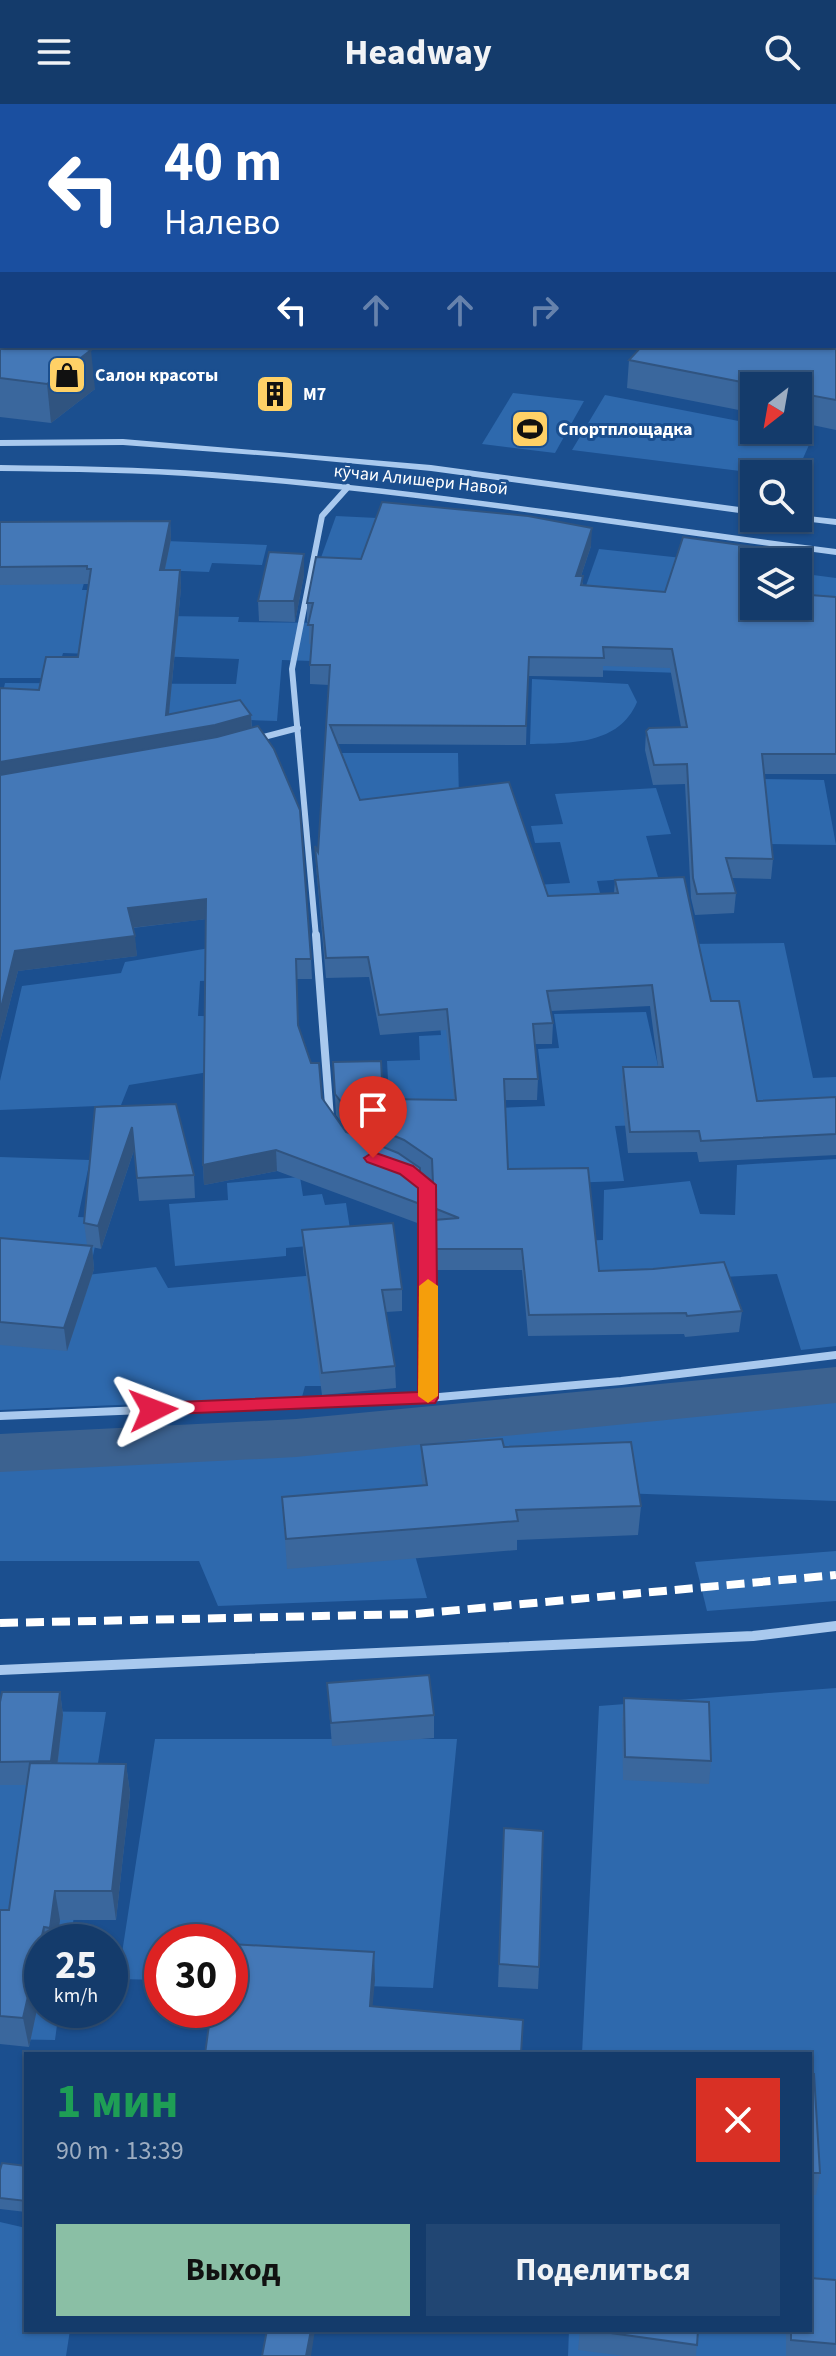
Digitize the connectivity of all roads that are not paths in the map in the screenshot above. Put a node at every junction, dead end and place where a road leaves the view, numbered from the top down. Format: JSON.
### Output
{"nodes":[{"id":1,"x":0,"y":443,"type":"edge"},
{"id":2,"x":0,"y":468,"type":"edge"},
{"id":3,"x":348,"y":487,"type":"junction"},
{"id":4,"x":740,"y":510,"type":"edge"},
{"id":5,"x":812,"y":519,"type":"edge"},
{"id":6,"x":836,"y":522,"type":"edge"},
{"id":7,"x":836,"y":552,"type":"edge"},
{"id":8,"x":298,"y":728,"type":"junction"},
{"id":9,"x":244,"y":743,"type":"edge"},
{"id":10,"x":333,"y":1126,"type":"edge"},
{"id":11,"x":406,"y":1170,"type":"edge"},
{"id":12,"x":836,"y":1355,"type":"edge"},
{"id":13,"x":428,"y":1398,"type":"junction"},
{"id":14,"x":0,"y":1416,"type":"edge"},
{"id":15,"x":836,"y":1626,"type":"edge"},
{"id":16,"x":0,"y":1670,"type":"edge"}],
"edges":[{"from":1,"to":4,"type":"street","name":"кӯчаи Алишери Навоӣ"},
{"from":2,"to":3,"type":"street","name":"кӯчаи Алишери Навоӣ"},
{"from":3,"to":7,"type":"street","name":"кӯчаи Алишери Навоӣ"},
{"from":3,"to":8,"type":"street"},
{"from":5,"to":6,"type":"street"},
{"from":8,"to":9,"type":"street"},
{"from":8,"to":10,"type":"street"},
{"from":11,"to":13,"type":"street"},
{"from":12,"to":13,"type":"street"},
{"from":13,"to":14,"type":"street"},
{"from":15,"to":16,"type":"street"}]}
